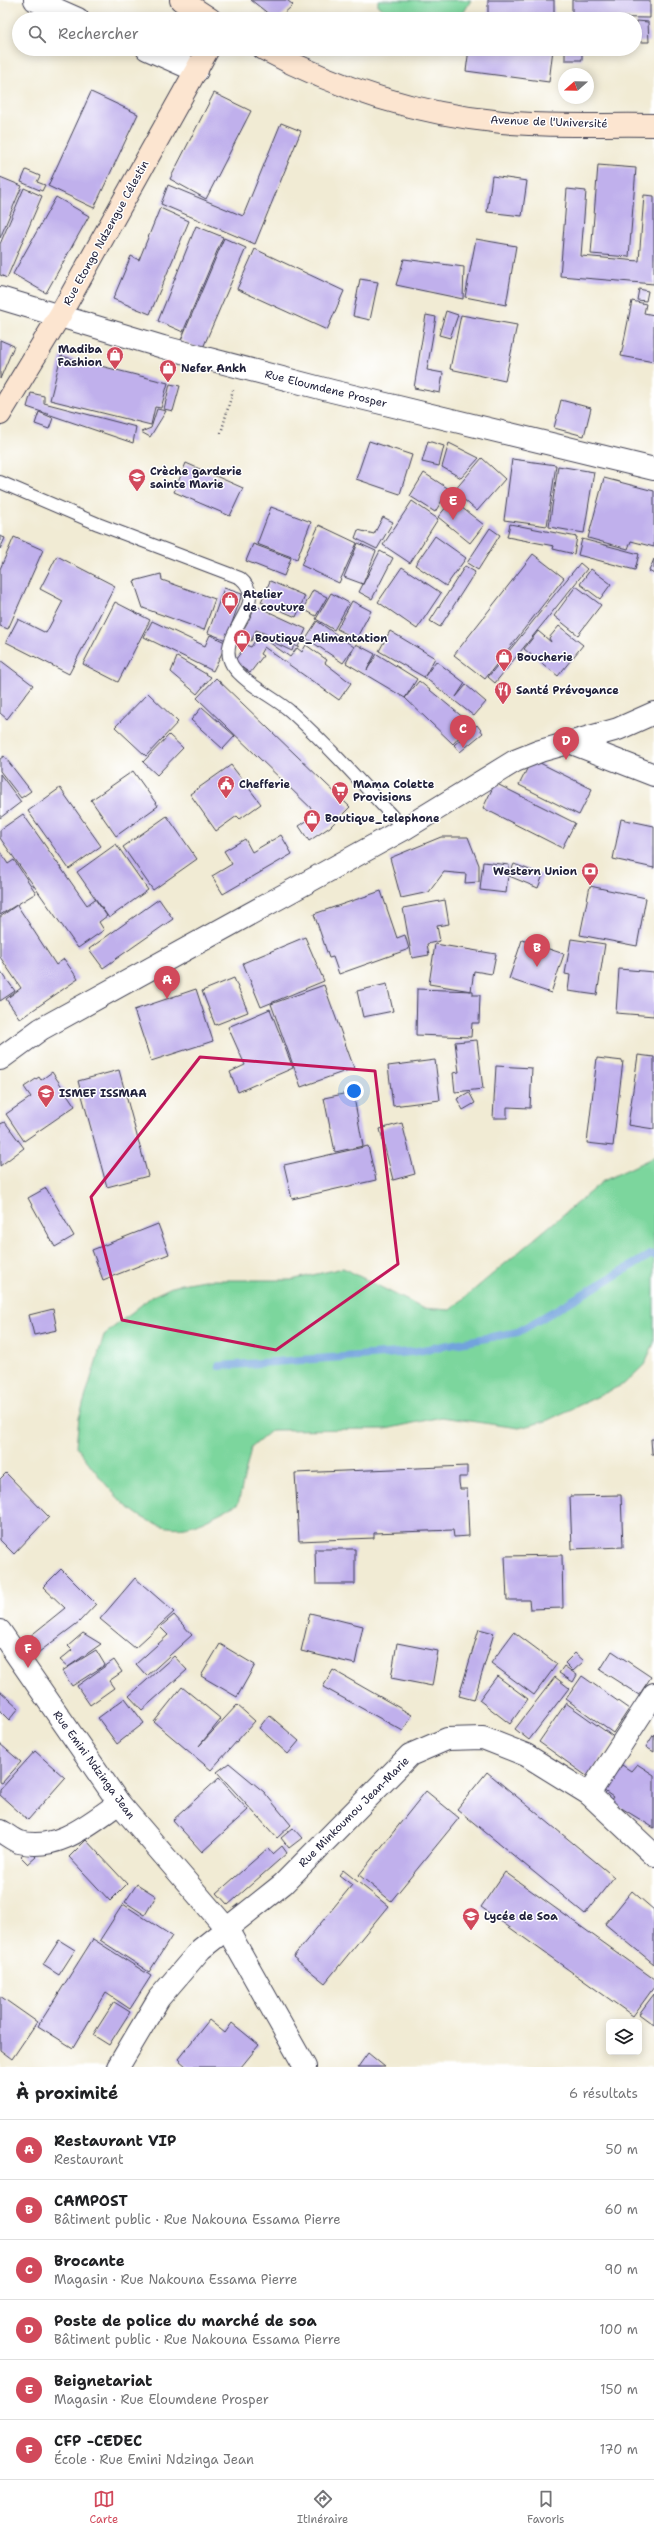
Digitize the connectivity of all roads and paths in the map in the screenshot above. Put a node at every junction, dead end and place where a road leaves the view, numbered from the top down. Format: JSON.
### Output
{"nodes":[{"id":1,"x":35,"y":0,"type":"edge"},
{"id":2,"x":181,"y":0,"type":"edge"},
{"id":3,"x":62,"y":12,"type":"edge"},
{"id":4,"x":199,"y":12,"type":"edge"},
{"id":5,"x":163,"y":56,"type":"edge"},
{"id":6,"x":204,"y":56,"type":"edge"},
{"id":7,"x":277,"y":56,"type":"edge"},
{"id":8,"x":197,"y":71,"type":"junction"},
{"id":9,"x":654,"y":125,"type":"edge"},
{"id":10,"x":0,"y":298,"type":"edge"},
{"id":11,"x":60,"y":315,"type":"junction"},
{"id":12,"x":239,"y":367,"type":"junction"},
{"id":13,"x":0,"y":414,"type":"edge"},
{"id":14,"x":221,"y":433,"type":"dead end"},
{"id":15,"x":654,"y":470,"type":"edge"},
{"id":16,"x":0,"y":482,"type":"edge"},
{"id":17,"x":654,"y":713,"type":"edge"},
{"id":18,"x":572,"y":743,"type":"junction"},
{"id":19,"x":654,"y":775,"type":"edge"},
{"id":20,"x":404,"y":829,"type":"junction"},
{"id":21,"x":0,"y":1059,"type":"edge"},
{"id":22,"x":0,"y":1631,"type":"edge"},
{"id":23,"x":654,"y":1694,"type":"edge"},
{"id":24,"x":589,"y":1794,"type":"junction"},
{"id":25,"x":119,"y":1803,"type":"junction"},
{"id":26,"x":0,"y":1831,"type":"edge"},
{"id":27,"x":654,"y":1855,"type":"edge"},
{"id":28,"x":227,"y":1929,"type":"junction"},
{"id":29,"x":118,"y":2067,"type":"edge"},
{"id":30,"x":305,"y":2067,"type":"edge"}],
"edges":[{"from":1,"to":3,"type":"street"},
{"from":2,"to":4,"type":"main road"},
{"from":5,"to":8,"type":"street"},
{"from":6,"to":8,"type":"main road","name":"Rue Etongo Ndzengue Célestin"},
{"from":7,"to":9,"type":"main road","name":"Avenue de l'Université"},
{"from":8,"to":11,"type":"main road","name":"Rue Etongo Ndzengue Célestin"},
{"from":10,"to":11,"type":"street","name":"Rue Eloumdene Prosper"},
{"from":11,"to":12,"type":"street","name":"Rue Eloumdene Prosper"},
{"from":11,"to":13,"type":"main road","name":"Rue Etongo Ndzengue Célestin"},
{"from":12,"to":14,"type":"path"},
{"from":12,"to":15,"type":"street","name":"Rue Eloumdene Prosper"},
{"from":16,"to":20,"type":"lane"},
{"from":17,"to":18,"type":"street"},
{"from":18,"to":19,"type":"street"},
{"from":18,"to":20,"type":"street"},
{"from":20,"to":21,"type":"street"},
{"from":22,"to":25,"type":"street","name":"Rue Emini Ndzinga Jean"},
{"from":23,"to":24,"type":"street"},
{"from":24,"to":27,"type":"street","name":"Rue Minkoumou Jean-Marie"},
{"from":24,"to":28,"type":"street","name":"Rue Minkoumou Jean-Marie"},
{"from":25,"to":26,"type":"street"},
{"from":25,"to":28,"type":"street","name":"Rue Emini Ndzinga Jean"},
{"from":28,"to":29,"type":"street","name":"Rue Minkoumou Jean-Marie"},
{"from":28,"to":30,"type":"street","name":"Rue Emini Ndzinga Jean"}]}
